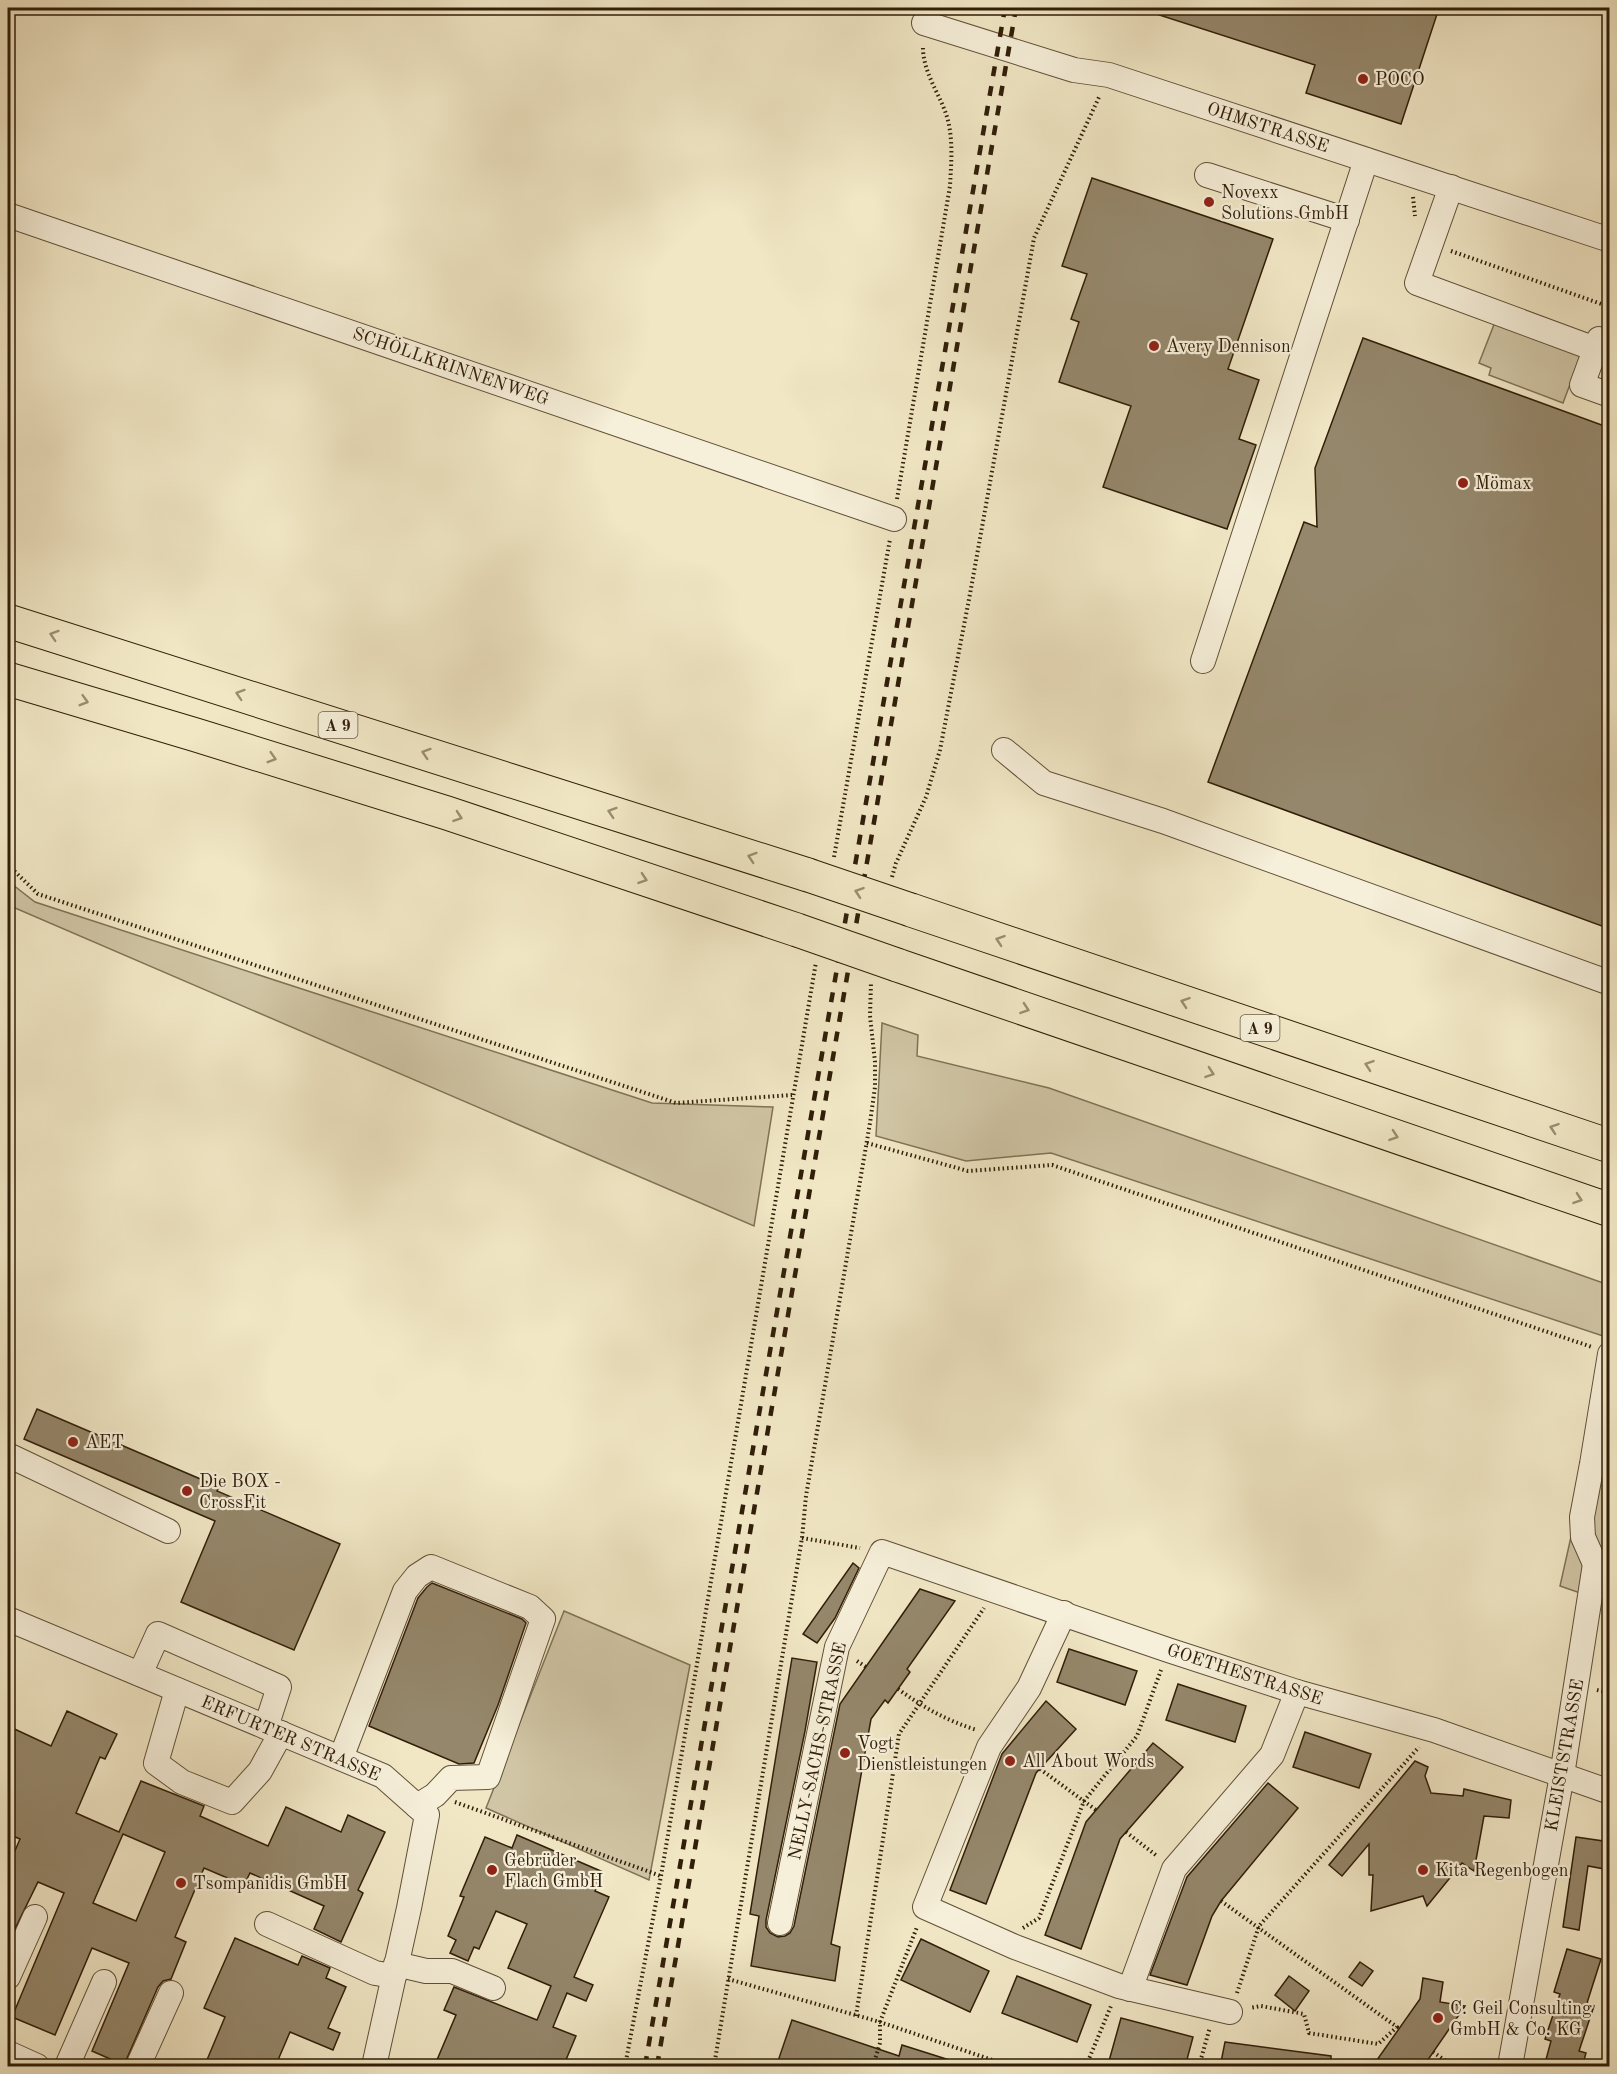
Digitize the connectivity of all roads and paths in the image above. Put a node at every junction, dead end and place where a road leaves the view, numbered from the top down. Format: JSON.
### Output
{"nodes":[{"id":1,"x":924,"y":23,"type":"joint"},
{"id":2,"x":1109,"y":75,"type":"junction"},
{"id":3,"x":1366,"y":160,"type":"junction"},
{"id":4,"x":1407,"y":173,"type":"junction"},
{"id":5,"x":1208,"y":175,"type":"dead end"},
{"id":6,"x":1451,"y":187,"type":"junction"},
{"id":7,"x":8,"y":215,"type":"edge"},
{"id":8,"x":1347,"y":220,"type":"junction"},
{"id":9,"x":1607,"y":233,"type":"edge"},
{"id":10,"x":1431,"y":244,"type":"junction"},
{"id":11,"x":1610,"y":307,"type":"edge"},
{"id":12,"x":1602,"y":345,"type":"edge"},
{"id":13,"x":1610,"y":395,"type":"edge"},
{"id":14,"x":894,"y":519,"type":"junction"},
{"id":15,"x":8,"y":621,"type":"edge"},
{"id":16,"x":1203,"y":661,"type":"dead end"},
{"id":17,"x":8,"y":679,"type":"edge"},
{"id":18,"x":1004,"y":750,"type":"dead end"},
{"id":19,"x":8,"y":866,"type":"edge"},
{"id":20,"x":821,"y":867,"type":"junction"},
{"id":21,"x":890,"y":884,"type":"dead end"},
{"id":22,"x":807,"y":942,"type":"junction"},
{"id":23,"x":884,"y":971,"type":"junction"},
{"id":24,"x":1610,"y":983,"type":"edge"},
{"id":25,"x":792,"y":1095,"type":"junction"},
{"id":26,"x":867,"y":1143,"type":"junction"},
{"id":27,"x":1610,"y":1146,"type":"edge"},
{"id":28,"x":1610,"y":1210,"type":"edge"},
{"id":29,"x":1604,"y":1352,"type":"edge"},
{"id":30,"x":8,"y":1455,"type":"edge"},
{"id":31,"x":168,"y":1531,"type":"dead end"},
{"id":32,"x":802,"y":1538,"type":"junction"},
{"id":33,"x":882,"y":1552,"type":"junction"},
{"id":34,"x":1602,"y":1566,"type":"edge"},
{"id":35,"x":995,"y":1591,"type":"junction"},
{"id":36,"x":1064,"y":1612,"type":"junction"},
{"id":37,"x":8,"y":1619,"type":"edge"},
{"id":38,"x":1168,"y":1650,"type":"junction"},
{"id":39,"x":140,"y":1674,"type":"junction"},
{"id":40,"x":898,"y":1689,"type":"dead end"},
{"id":41,"x":177,"y":1690,"type":"junction"},
{"id":42,"x":1297,"y":1692,"type":"junction"},
{"id":43,"x":918,"y":1704,"type":"junction"},
{"id":44,"x":273,"y":1730,"type":"junction"},
{"id":45,"x":1434,"y":1730,"type":"junction"},
{"id":46,"x":998,"y":1737,"type":"junction"},
{"id":47,"x":340,"y":1758,"type":"junction"},
{"id":48,"x":1040,"y":1769,"type":"dead end"},
{"id":49,"x":1562,"y":1775,"type":"junction"},
{"id":50,"x":1610,"y":1792,"type":"edge"},
{"id":51,"x":426,"y":1800,"type":"junction"},
{"id":52,"x":1084,"y":1801,"type":"junction"},
{"id":53,"x":1096,"y":1810,"type":"dead end"},
{"id":54,"x":661,"y":1876,"type":"junction"},
{"id":55,"x":1221,"y":1901,"type":"dead end"},
{"id":56,"x":925,"y":1907,"type":"junction"},
{"id":57,"x":34,"y":1917,"type":"dead end"},
{"id":58,"x":780,"y":1923,"type":"dead end"},
{"id":59,"x":267,"y":1924,"type":"dead end"},
{"id":60,"x":1259,"y":1926,"type":"junction"},
{"id":61,"x":1015,"y":1947,"type":"junction"},
{"id":62,"x":395,"y":1970,"type":"junction"},
{"id":63,"x":8,"y":1977,"type":"edge"},
{"id":64,"x":728,"y":1979,"type":"junction"},
{"id":65,"x":104,"y":1982,"type":"dead end"},
{"id":66,"x":493,"y":1988,"type":"dead end"},
{"id":67,"x":1124,"y":1988,"type":"junction"},
{"id":68,"x":171,"y":1993,"type":"dead end"},
{"id":69,"x":1223,"y":2010,"type":"junction"},
{"id":70,"x":856,"y":2016,"type":"junction"},
{"id":71,"x":880,"y":2022,"type":"junction"},
{"id":72,"x":1433,"y":2052,"type":"dead end"},
{"id":73,"x":8,"y":2053,"type":"edge"},
{"id":74,"x":37,"y":2067,"type":"edge"},
{"id":75,"x":67,"y":2067,"type":"edge"},
{"id":76,"x":138,"y":2067,"type":"edge"},
{"id":77,"x":374,"y":2067,"type":"edge"},
{"id":78,"x":625,"y":2067,"type":"edge"},
{"id":79,"x":714,"y":2067,"type":"edge"},
{"id":80,"x":873,"y":2067,"type":"edge"},
{"id":81,"x":1010,"y":2067,"type":"edge"},
{"id":82,"x":1086,"y":2067,"type":"edge"},
{"id":83,"x":1199,"y":2067,"type":"edge"},
{"id":84,"x":1453,"y":2067,"type":"edge"},
{"id":85,"x":1510,"y":2067,"type":"edge"}],
"edges":[{"from":1,"to":2,"type":"street","name":"OHMSTRASSE"},
{"from":1,"to":14,"type":"path"},
{"from":2,"to":3,"type":"street","name":"OHMSTRASSE"},
{"from":2,"to":21,"type":"path"},
{"from":3,"to":4,"type":"street","name":"OHMSTRASSE"},
{"from":3,"to":8,"type":"street"},
{"from":4,"to":6,"type":"street","name":"OHMSTRASSE"},
{"from":4,"to":10,"type":"path"},
{"from":5,"to":8,"type":"street"},
{"from":6,"to":9,"type":"street","name":"OHMSTRASSE"},
{"from":6,"to":10,"type":"street"},
{"from":7,"to":14,"type":"street","name":"SCHÖLLKRINNENWEG"},
{"from":8,"to":16,"type":"street"},
{"from":10,"to":11,"type":"path"},
{"from":10,"to":12,"type":"street"},
{"from":12,"to":13,"type":"street"},
{"from":14,"to":20,"type":"path"},
{"from":20,"to":15,"type":"highway","number":"A 9","one_way":true},
{"from":17,"to":22,"type":"highway","one_way":true},
{"from":18,"to":24,"type":"street"},
{"from":19,"to":25,"type":"path"},
{"from":27,"to":20,"type":"highway","number":"A 9","one_way":true,"bridge":true},
{"from":22,"to":23,"type":"highway","bridge":true},
{"from":22,"to":25,"type":"path"},
{"from":23,"to":26,"type":"path"},
{"from":23,"to":28,"type":"highway","one_way":true},
{"from":25,"to":54,"type":"path"},
{"from":26,"to":29,"type":"path"},
{"from":26,"to":32,"type":"path"},
{"from":29,"to":34,"type":"street"},
{"from":30,"to":31,"type":"street"},
{"from":32,"to":33,"type":"path"},
{"from":32,"to":64,"type":"path"},
{"from":33,"to":35,"type":"street","name":"GOETHESTRASSE"},
{"from":33,"to":58,"type":"street","name":"NELLY-SACHS-STRASSE"},
{"from":34,"to":49,"type":"street","name":"KLEISTSTRASSE"},
{"from":35,"to":36,"type":"street","name":"GOETHESTRASSE"},
{"from":35,"to":43,"type":"path"},
{"from":36,"to":38,"type":"street","name":"GOETHESTRASSE"},
{"from":36,"to":46,"type":"street"},
{"from":37,"to":39,"type":"street","name":"ERFURTER STRASSE"},
{"from":38,"to":42,"type":"street","name":"GOETHESTRASSE"},
{"from":38,"to":52,"type":"path"},
{"from":39,"to":41,"type":"street","name":"ERFURTER STRASSE"},
{"from":39,"to":44,"type":"street"},
{"from":40,"to":43,"type":"path"},
{"from":41,"to":44,"type":"street","name":"ERFURTER STRASSE"},
{"from":41,"to":44,"type":"street"},
{"from":42,"to":45,"type":"street","name":"GOETHESTRASSE"},
{"from":42,"to":67,"type":"street"},
{"from":43,"to":46,"type":"path"},
{"from":43,"to":70,"type":"path"},
{"from":44,"to":47,"type":"street","name":"ERFURTER STRASSE"},
{"from":45,"to":49,"type":"street","name":"GOETHESTRASSE"},
{"from":45,"to":60,"type":"path"},
{"from":46,"to":56,"type":"street"},
{"from":47,"to":51,"type":"street","name":"ERFURTER STRASSE"},
{"from":47,"to":51,"type":"street"},
{"from":48,"to":52,"type":"path"},
{"from":49,"to":50,"type":"street","name":"GOETHESTRASSE"},
{"from":49,"to":85,"type":"street","name":"KLEISTSTRASSE"},
{"from":51,"to":54,"type":"path"},
{"from":51,"to":62,"type":"street"},
{"from":52,"to":53,"type":"path"},
{"from":52,"to":61,"type":"path"},
{"from":54,"to":78,"type":"path"},
{"from":55,"to":60,"type":"path"},
{"from":56,"to":61,"type":"street"},
{"from":56,"to":71,"type":"path"},
{"from":57,"to":63,"type":"street"},
{"from":59,"to":62,"type":"street"},
{"from":60,"to":69,"type":"path"},
{"from":60,"to":69,"type":"path"},
{"from":61,"to":67,"type":"street"},
{"from":62,"to":66,"type":"street"},
{"from":62,"to":77,"type":"street"},
{"from":64,"to":70,"type":"path"},
{"from":64,"to":79,"type":"path"},
{"from":65,"to":75,"type":"street"},
{"from":67,"to":69,"type":"street"},
{"from":67,"to":82,"type":"path"},
{"from":68,"to":76,"type":"street"},
{"from":69,"to":83,"type":"path"},
{"from":70,"to":71,"type":"path"},
{"from":71,"to":80,"type":"path"},
{"from":71,"to":81,"type":"path"},
{"from":72,"to":84,"type":"path"},
{"from":73,"to":74,"type":"street"}]}
